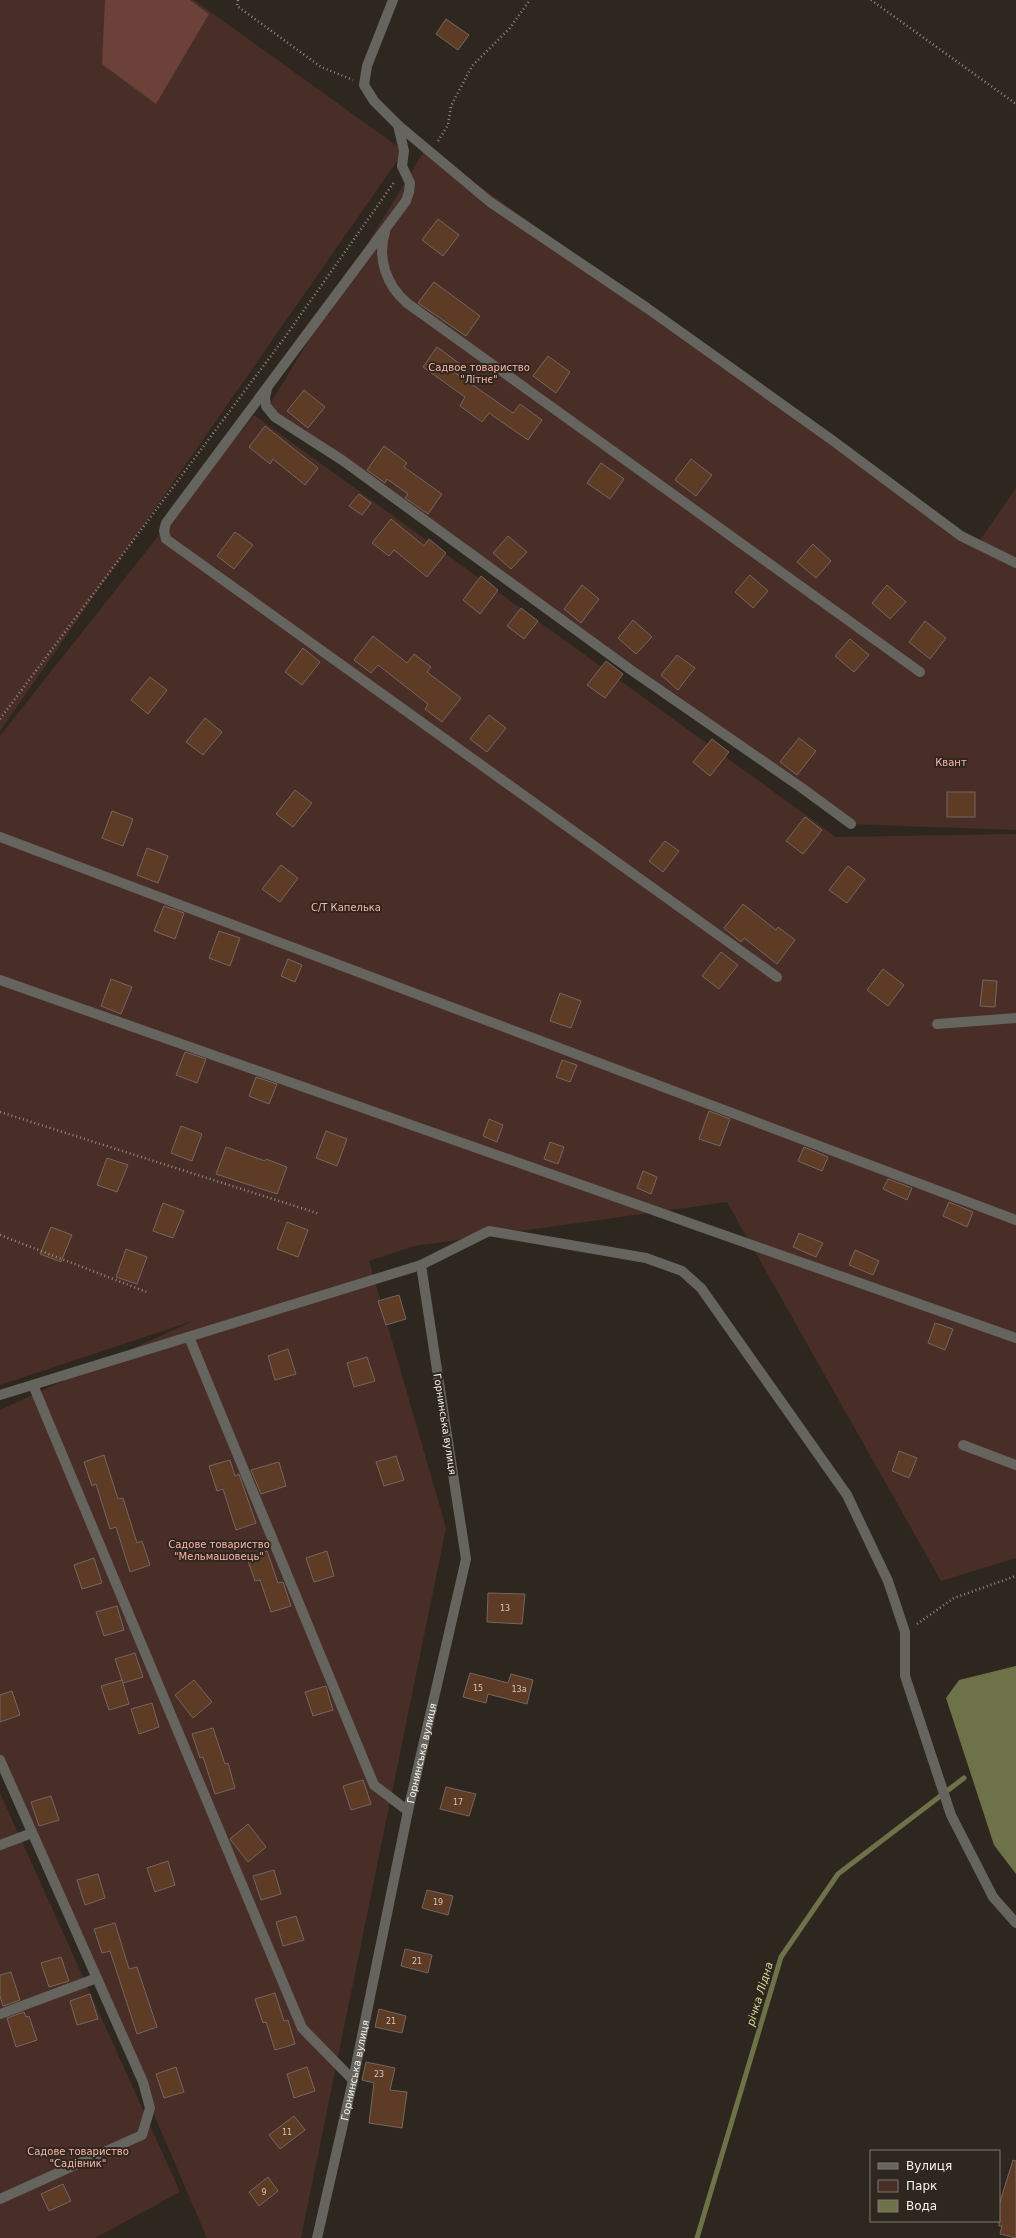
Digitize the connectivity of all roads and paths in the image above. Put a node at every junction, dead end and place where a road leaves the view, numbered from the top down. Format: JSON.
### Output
{"nodes":[{"id":1,"x":238,"y":0,"type":"edge"},
{"id":2,"x":393,"y":0,"type":"edge"},
{"id":3,"x":530,"y":0,"type":"edge"},
{"id":4,"x":871,"y":0,"type":"edge"},
{"id":5,"x":364,"y":85,"type":"junction"},
{"id":6,"x":1016,"y":104,"type":"edge"},
{"id":7,"x":398,"y":125,"type":"junction"},
{"id":8,"x":426,"y":148,"type":"junction"},
{"id":9,"x":402,"y":166,"type":"junction"},
{"id":10,"x":386,"y":228,"type":"junction"},
{"id":11,"x":269,"y":386,"type":"junction"},
{"id":12,"x":1016,"y":563,"type":"edge"},
{"id":13,"x":920,"y":672,"type":"dead end"},
{"id":14,"x":0,"y":719,"type":"edge"},
{"id":15,"x":851,"y":824,"type":"dead end"},
{"id":16,"x":0,"y":837,"type":"edge"},
{"id":17,"x":777,"y":977,"type":"dead end"},
{"id":18,"x":0,"y":980,"type":"edge"},
{"id":19,"x":1016,"y":1018,"type":"edge"},
{"id":20,"x":938,"y":1024,"type":"dead end"},
{"id":21,"x":0,"y":1112,"type":"edge"},
{"id":22,"x":320,"y":1214,"type":"dead end"},
{"id":23,"x":1016,"y":1220,"type":"edge"},
{"id":24,"x":0,"y":1235,"type":"edge"},
{"id":25,"x":421,"y":1265,"type":"junction"},
{"id":26,"x":149,"y":1293,"type":"dead end"},
{"id":27,"x":189,"y":1337,"type":"junction"},
{"id":28,"x":1016,"y":1338,"type":"edge"},
{"id":29,"x":33,"y":1385,"type":"junction"},
{"id":30,"x":0,"y":1394,"type":"edge"},
{"id":31,"x":963,"y":1446,"type":"dead end"},
{"id":32,"x":1016,"y":1465,"type":"edge"},
{"id":33,"x":1016,"y":1576,"type":"edge"},
{"id":34,"x":905,"y":1632,"type":"junction"},
{"id":35,"x":0,"y":1760,"type":"edge"},
{"id":36,"x":408,"y":1811,"type":"junction"},
{"id":37,"x":32,"y":1833,"type":"junction"},
{"id":38,"x":0,"y":1845,"type":"edge"},
{"id":39,"x":1016,"y":1923,"type":"edge"},
{"id":40,"x":97,"y":1978,"type":"junction"},
{"id":41,"x":0,"y":2014,"type":"edge"},
{"id":42,"x":353,"y":2080,"type":"junction"},
{"id":43,"x":0,"y":2199,"type":"edge"},
{"id":44,"x":317,"y":2238,"type":"edge"}],
"edges":[{"from":1,"to":5,"type":"path"},
{"from":2,"to":5,"type":"street"},
{"from":3,"to":8,"type":"path"},
{"from":4,"to":6,"type":"path"},
{"from":5,"to":7,"type":"street"},
{"from":7,"to":8,"type":"street"},
{"from":7,"to":9,"type":"street"},
{"from":8,"to":12,"type":"street"},
{"from":9,"to":10,"type":"street"},
{"from":9,"to":14,"type":"path"},
{"from":10,"to":11,"type":"street"},
{"from":10,"to":13,"type":"street"},
{"from":11,"to":15,"type":"street"},
{"from":11,"to":17,"type":"street"},
{"from":16,"to":23,"type":"street"},
{"from":18,"to":28,"type":"street"},
{"from":19,"to":20,"type":"street"},
{"from":21,"to":22,"type":"path"},
{"from":24,"to":26,"type":"path"},
{"from":25,"to":27,"type":"street"},
{"from":25,"to":34,"type":"street"},
{"from":25,"to":36,"type":"street","name":"Горнинська вулиця"},
{"from":27,"to":29,"type":"street"},
{"from":27,"to":36,"type":"street"},
{"from":29,"to":30,"type":"street"},
{"from":29,"to":42,"type":"street"},
{"from":31,"to":32,"type":"street"},
{"from":33,"to":34,"type":"path"},
{"from":34,"to":39,"type":"street"},
{"from":35,"to":37,"type":"street"},
{"from":36,"to":42,"type":"street","name":"Горнинська вулиця"},
{"from":37,"to":38,"type":"street"},
{"from":37,"to":40,"type":"street"},
{"from":40,"to":41,"type":"street"},
{"from":40,"to":43,"type":"street"},
{"from":42,"to":44,"type":"street","name":"Горнинська вулиця"}]}
